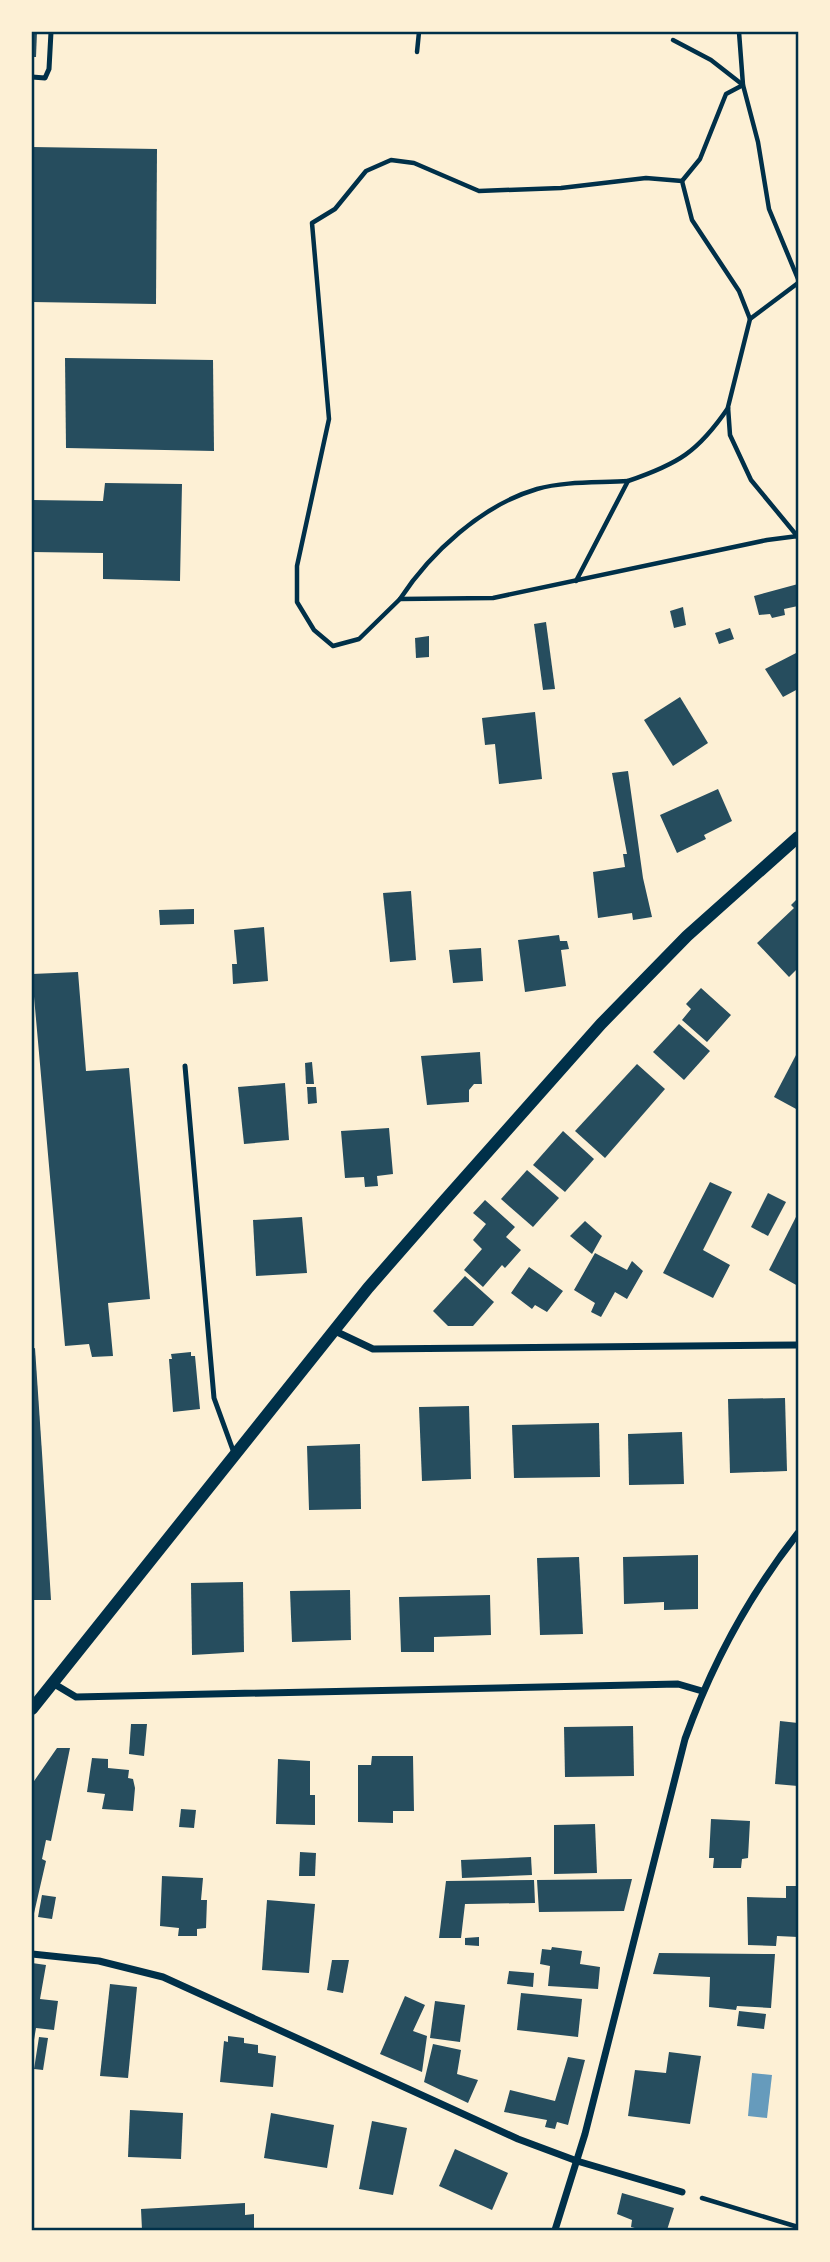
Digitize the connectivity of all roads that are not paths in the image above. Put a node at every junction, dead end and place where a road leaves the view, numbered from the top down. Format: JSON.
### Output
{"nodes":[{"id":1,"x":51,"y":32,"type":"edge"},
{"id":2,"x":32,"y":78,"type":"edge"},
{"id":3,"x":799,"y":837,"type":"edge"},
{"id":4,"x":185,"y":1066,"type":"dead end"},
{"id":5,"x":335,"y":1331,"type":"junction"},
{"id":6,"x":799,"y":1345,"type":"edge"},
{"id":7,"x":234,"y":1453,"type":"junction"},
{"id":8,"x":799,"y":1533,"type":"edge"},
{"id":9,"x":51,"y":1682,"type":"junction"},
{"id":10,"x":702,"y":1691,"type":"junction"},
{"id":11,"x":32,"y":1709,"type":"edge"},
{"id":12,"x":32,"y":1954,"type":"edge"},
{"id":13,"x":577,"y":2161,"type":"junction"},
{"id":14,"x":682,"y":2192,"type":"road end"},
{"id":15,"x":555,"y":2231,"type":"edge"}],
"edges":[{"from":1,"to":2,"type":"lane"},
{"from":3,"to":5,"type":"street"},
{"from":4,"to":7,"type":"lane"},
{"from":5,"to":6,"type":"street"},
{"from":5,"to":7,"type":"street"},
{"from":7,"to":9,"type":"street"},
{"from":8,"to":10,"type":"street"},
{"from":9,"to":10,"type":"street"},
{"from":9,"to":11,"type":"street"},
{"from":10,"to":13,"type":"street"},
{"from":12,"to":13,"type":"street"},
{"from":13,"to":14,"type":"street"},
{"from":13,"to":15,"type":"street"}]}
